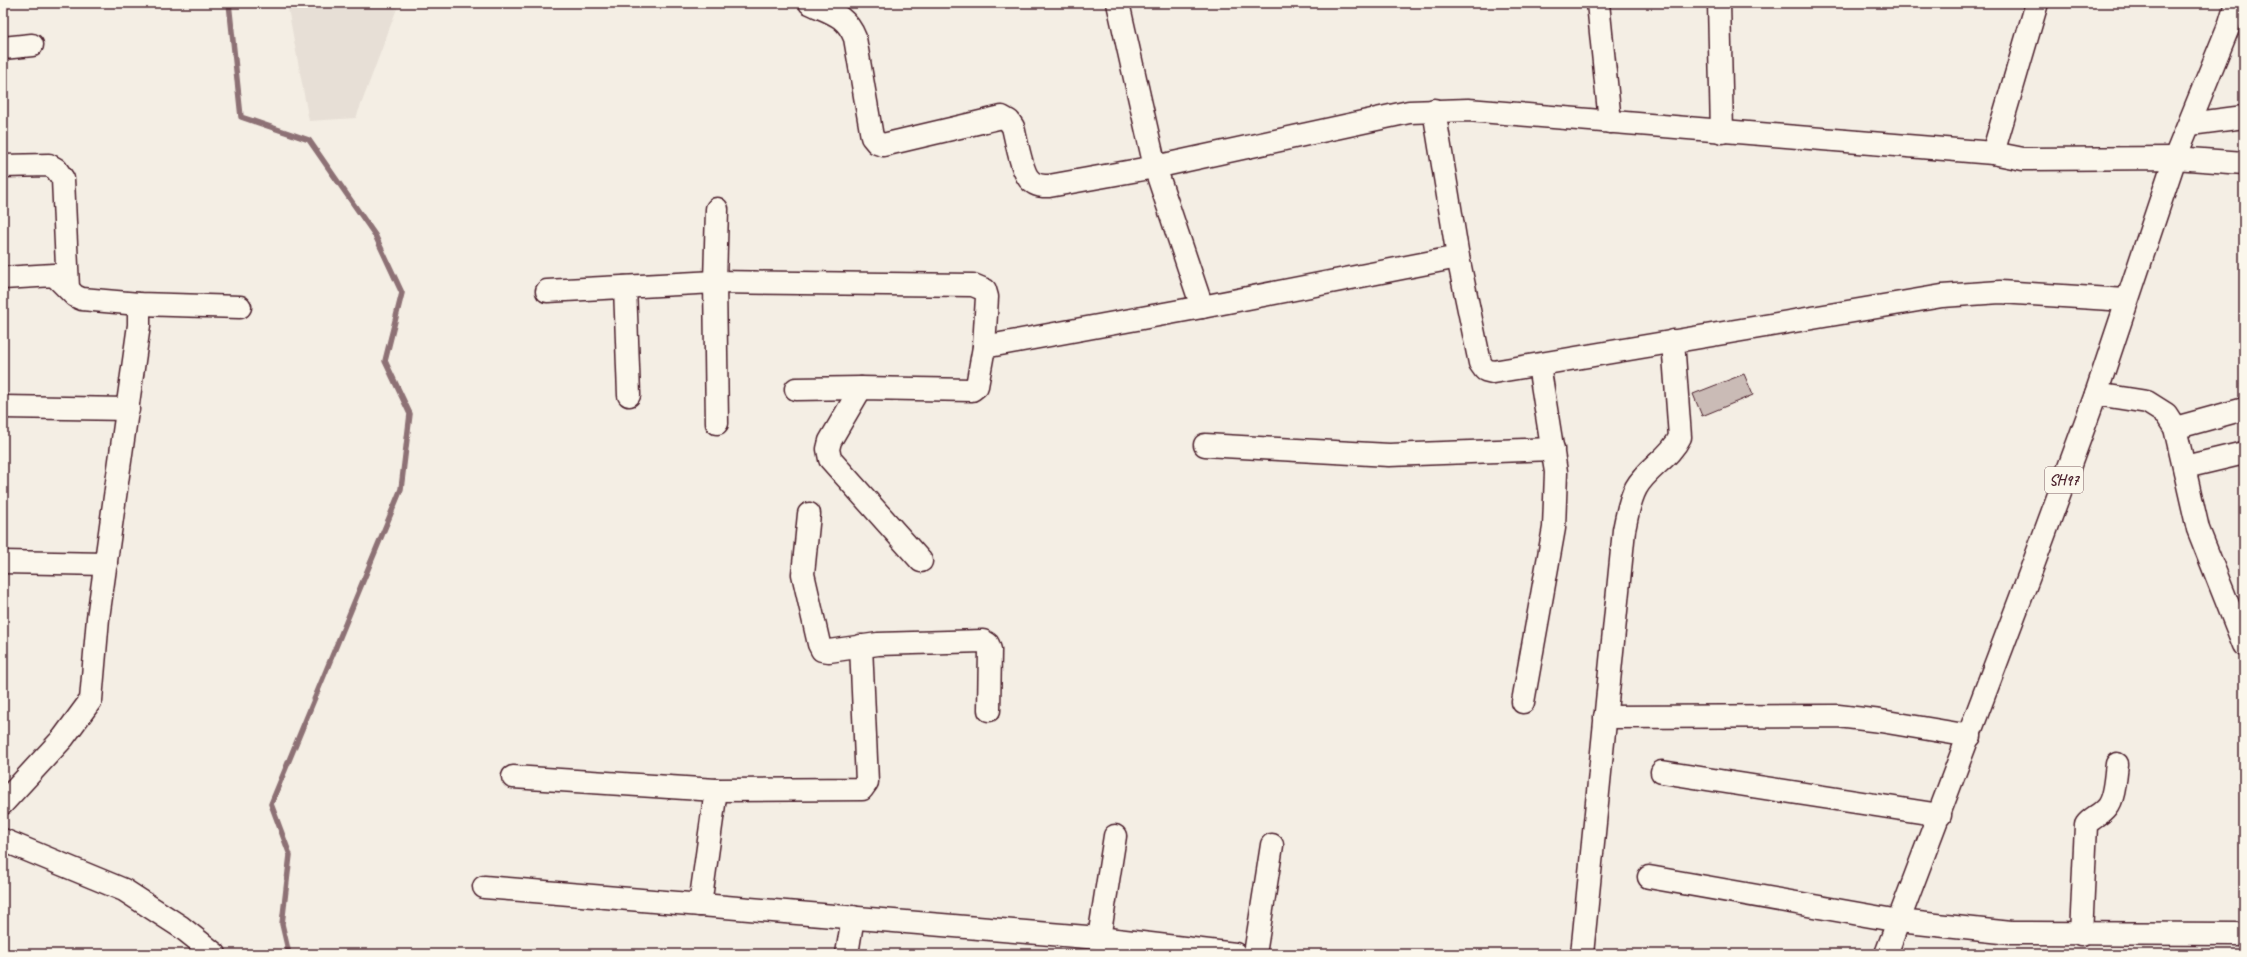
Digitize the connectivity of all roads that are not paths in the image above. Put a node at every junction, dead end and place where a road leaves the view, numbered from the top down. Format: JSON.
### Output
{"nodes":[{"id":1,"x":810,"y":3,"type":"edge"},
{"id":2,"x":1118,"y":3,"type":"edge"},
{"id":3,"x":1598,"y":3,"type":"edge"},
{"id":4,"x":1719,"y":3,"type":"edge"},
{"id":5,"x":2037,"y":3,"type":"edge"},
{"id":6,"x":2236,"y":3,"type":"edge"},
{"id":7,"x":32,"y":45,"type":"dead end"},
{"id":8,"x":3,"y":48,"type":"edge"},
{"id":9,"x":1434,"y":110,"type":"junction"},
{"id":10,"x":2244,"y":117,"type":"edge"},
{"id":11,"x":1610,"y":122,"type":"junction"},
{"id":12,"x":2190,"y":124,"type":"junction"},
{"id":13,"x":1722,"y":132,"type":"junction"},
{"id":14,"x":1993,"y":153,"type":"junction"},
{"id":15,"x":2175,"y":158,"type":"junction"},
{"id":16,"x":2244,"y":163,"type":"edge"},
{"id":17,"x":3,"y":166,"type":"edge"},
{"id":18,"x":1155,"y":167,"type":"junction"},
{"id":19,"x":717,"y":209,"type":"dead end"},
{"id":20,"x":1458,"y":257,"type":"junction"},
{"id":21,"x":3,"y":278,"type":"edge"},
{"id":22,"x":716,"y":282,"type":"junction"},
{"id":23,"x":624,"y":287,"type":"junction"},
{"id":24,"x":68,"y":288,"type":"junction"},
{"id":25,"x":547,"y":291,"type":"dead end"},
{"id":26,"x":2126,"y":300,"type":"junction"},
{"id":27,"x":138,"y":304,"type":"junction"},
{"id":28,"x":240,"y":307,"type":"dead end"},
{"id":29,"x":1202,"y":307,"type":"junction"},
{"id":30,"x":1673,"y":342,"type":"junction"},
{"id":31,"x":984,"y":347,"type":"junction"},
{"id":32,"x":1539,"y":365,"type":"junction"},
{"id":33,"x":861,"y":388,"type":"junction"},
{"id":34,"x":796,"y":389,"type":"dead end"},
{"id":35,"x":2096,"y":394,"type":"junction"},
{"id":36,"x":629,"y":395,"type":"dead end"},
{"id":37,"x":3,"y":407,"type":"edge"},
{"id":38,"x":128,"y":409,"type":"junction"},
{"id":39,"x":2244,"y":409,"type":"edge"},
{"id":40,"x":717,"y":423,"type":"dead end"},
{"id":41,"x":2175,"y":428,"type":"junction"},
{"id":42,"x":1205,"y":445,"type":"dead end"},
{"id":43,"x":1553,"y":449,"type":"junction"},
{"id":44,"x":2244,"y":453,"type":"edge"},
{"id":45,"x":2185,"y":467,"type":"junction"},
{"id":46,"x":809,"y":514,"type":"dead end"},
{"id":47,"x":3,"y":562,"type":"edge"},
{"id":48,"x":921,"y":562,"type":"dead end"},
{"id":49,"x":106,"y":564,"type":"junction"},
{"id":50,"x":861,"y":646,"type":"junction"},
{"id":51,"x":2244,"y":646,"type":"edge"},
{"id":52,"x":1523,"y":702,"type":"dead end"},
{"id":53,"x":989,"y":710,"type":"dead end"},
{"id":54,"x":1605,"y":716,"type":"junction"},
{"id":55,"x":1970,"y":736,"type":"junction"},
{"id":56,"x":2117,"y":764,"type":"dead end"},
{"id":57,"x":1662,"y":772,"type":"dead end"},
{"id":58,"x":513,"y":777,"type":"dead end"},
{"id":59,"x":716,"y":790,"type":"junction"},
{"id":60,"x":3,"y":803,"type":"edge"},
{"id":61,"x":1940,"y":815,"type":"junction"},
{"id":62,"x":1115,"y":836,"type":"dead end"},
{"id":63,"x":3,"y":840,"type":"edge"},
{"id":64,"x":1272,"y":845,"type":"dead end"},
{"id":65,"x":1649,"y":877,"type":"dead end"},
{"id":66,"x":484,"y":886,"type":"dead end"},
{"id":67,"x":700,"y":904,"type":"junction"},
{"id":68,"x":853,"y":917,"type":"junction"},
{"id":69,"x":1899,"y":921,"type":"junction"},
{"id":70,"x":2236,"y":934,"type":"dead end"},
{"id":71,"x":2081,"y":935,"type":"junction"},
{"id":72,"x":1099,"y":938,"type":"junction"},
{"id":73,"x":2034,"y":944,"type":"edge"},
{"id":74,"x":1204,"y":952,"type":"edge"},
{"id":75,"x":215,"y":954,"type":"edge"},
{"id":76,"x":847,"y":954,"type":"edge"},
{"id":77,"x":1235,"y":954,"type":"edge"},
{"id":78,"x":1255,"y":954,"type":"edge"},
{"id":79,"x":1582,"y":954,"type":"edge"},
{"id":80,"x":1886,"y":954,"type":"edge"}],
"edges":[{"from":1,"to":18,"type":"street"},
{"from":2,"to":18,"type":"street"},
{"from":3,"to":11,"type":"street"},
{"from":4,"to":13,"type":"street"},
{"from":5,"to":14,"type":"street"},
{"from":6,"to":12,"type":"street","number":"SH97"},
{"from":7,"to":8,"type":"street"},
{"from":9,"to":11,"type":"street"},
{"from":9,"to":18,"type":"street"},
{"from":9,"to":20,"type":"street"},
{"from":10,"to":12,"type":"street"},
{"from":11,"to":13,"type":"street"},
{"from":12,"to":15,"type":"street","number":"SH97"},
{"from":13,"to":14,"type":"street"},
{"from":14,"to":15,"type":"street"},
{"from":15,"to":16,"type":"street"},
{"from":15,"to":26,"type":"street","number":"SH97"},
{"from":17,"to":24,"type":"street"},
{"from":18,"to":29,"type":"street"},
{"from":19,"to":22,"type":"street"},
{"from":20,"to":29,"type":"street"},
{"from":20,"to":32,"type":"street"},
{"from":21,"to":24,"type":"street"},
{"from":22,"to":23,"type":"street"},
{"from":22,"to":31,"type":"street"},
{"from":22,"to":40,"type":"street"},
{"from":23,"to":25,"type":"street"},
{"from":23,"to":36,"type":"street"},
{"from":24,"to":27,"type":"street"},
{"from":26,"to":30,"type":"street"},
{"from":26,"to":35,"type":"street","number":"SH97"},
{"from":27,"to":28,"type":"street"},
{"from":27,"to":38,"type":"street"},
{"from":29,"to":31,"type":"street"},
{"from":30,"to":32,"type":"street"},
{"from":30,"to":54,"type":"street"},
{"from":31,"to":33,"type":"street"},
{"from":32,"to":43,"type":"street"},
{"from":33,"to":34,"type":"street"},
{"from":33,"to":48,"type":"street"},
{"from":35,"to":41,"type":"street"},
{"from":35,"to":55,"type":"street","number":"SH97"},
{"from":37,"to":38,"type":"street"},
{"from":38,"to":49,"type":"street"},
{"from":39,"to":41,"type":"street"},
{"from":41,"to":45,"type":"street"},
{"from":42,"to":43,"type":"street"},
{"from":43,"to":52,"type":"street"},
{"from":44,"to":45,"type":"street"},
{"from":45,"to":51,"type":"street"},
{"from":46,"to":50,"type":"street"},
{"from":47,"to":49,"type":"street"},
{"from":49,"to":60,"type":"street"},
{"from":50,"to":53,"type":"street"},
{"from":50,"to":59,"type":"street"},
{"from":54,"to":55,"type":"street"},
{"from":54,"to":79,"type":"street"},
{"from":55,"to":61,"type":"street","number":"SH97"},
{"from":56,"to":71,"type":"street"},
{"from":57,"to":61,"type":"street"},
{"from":58,"to":59,"type":"street"},
{"from":59,"to":67,"type":"street"},
{"from":61,"to":69,"type":"street","number":"SH97"},
{"from":62,"to":72,"type":"street"},
{"from":63,"to":75,"type":"street"},
{"from":64,"to":78,"type":"street"},
{"from":65,"to":69,"type":"street"},
{"from":66,"to":67,"type":"street"},
{"from":67,"to":68,"type":"street"},
{"from":68,"to":72,"type":"street"},
{"from":68,"to":76,"type":"street"},
{"from":69,"to":73,"type":"street"},
{"from":69,"to":80,"type":"street","number":"SH97"},
{"from":70,"to":71,"type":"street"},
{"from":71,"to":73,"type":"street"},
{"from":72,"to":74,"type":"street"},
{"from":74,"to":77,"type":"street"}]}
